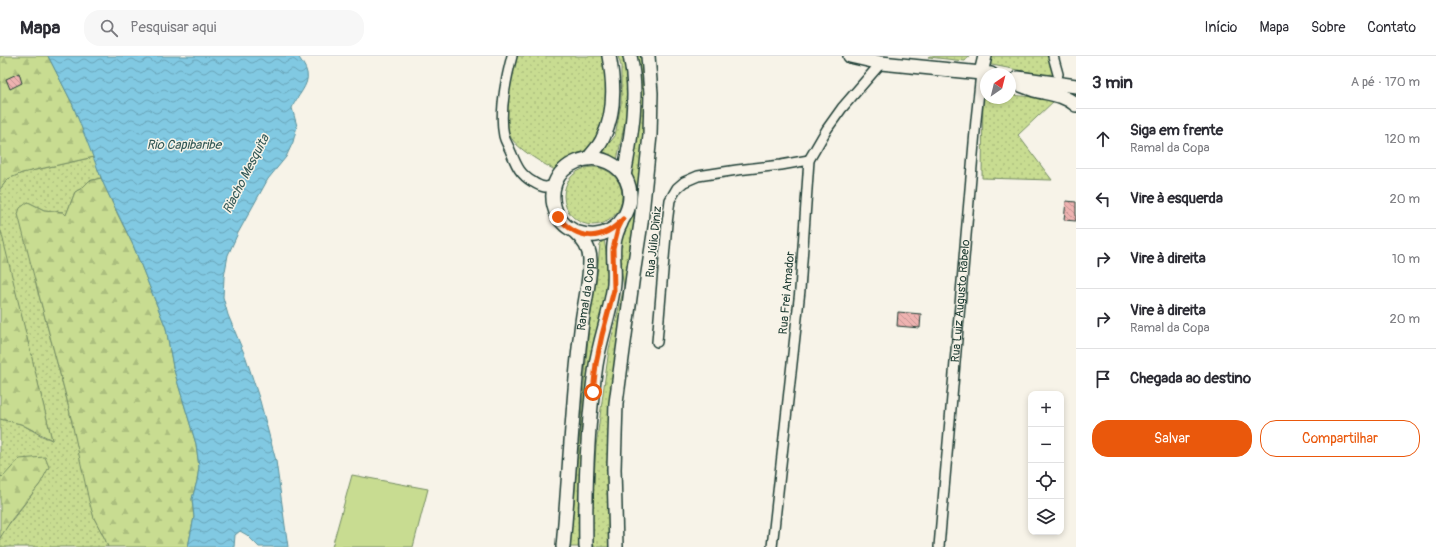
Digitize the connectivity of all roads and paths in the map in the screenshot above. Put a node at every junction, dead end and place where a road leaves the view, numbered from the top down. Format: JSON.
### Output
{"nodes":[{"id":1,"x":512,"y":56,"type":"edge"},
{"id":2,"x":609,"y":56,"type":"edge"},
{"id":3,"x":630,"y":56,"type":"edge"},
{"id":4,"x":648,"y":56,"type":"edge"},
{"id":5,"x":985,"y":56,"type":"edge"},
{"id":6,"x":1053,"y":56,"type":"edge"},
{"id":7,"x":857,"y":57,"type":"edge"},
{"id":8,"x":881,"y":63,"type":"junction"},
{"id":9,"x":986,"y":68,"type":"edge"},
{"id":10,"x":980,"y":73,"type":"edge"},
{"id":11,"x":1058,"y":74,"type":"dead end"},
{"id":12,"x":1016,"y":78,"type":"edge"},
{"id":13,"x":1016,"y":83,"type":"edge"},
{"id":14,"x":1076,"y":86,"type":"edge"},
{"id":15,"x":980,"y":102,"type":"edge"},
{"id":16,"x":1076,"y":105,"type":"edge"},
{"id":17,"x":589,"y":158,"type":"junction"},
{"id":18,"x":809,"y":160,"type":"junction"},
{"id":19,"x":624,"y":176,"type":"junction"},
{"id":20,"x":555,"y":184,"type":"junction"},
{"id":21,"x":630,"y":197,"type":"junction"},
{"id":22,"x":644,"y":198,"type":"junction"},
{"id":23,"x":623,"y":219,"type":"junction"},
{"id":24,"x":575,"y":232,"type":"junction"},
{"id":25,"x":657,"y":342,"type":"dead end"},
{"id":26,"x":563,"y":547,"type":"edge"},
{"id":27,"x":586,"y":547,"type":"edge"},
{"id":28,"x":616,"y":547,"type":"edge"},
{"id":29,"x":772,"y":547,"type":"edge"},
{"id":30,"x":939,"y":547,"type":"edge"}],
"edges":[{"from":1,"to":20,"type":"street"},
{"from":2,"to":17,"type":"main road"},
{"from":3,"to":19,"type":"main road"},
{"from":4,"to":22,"type":"main road"},
{"from":5,"to":9,"type":"main road","name":"Rua Luiz Augusto Rabelo"},
{"from":6,"to":11,"type":"street"},
{"from":7,"to":8,"type":"main road"},
{"from":8,"to":10,"type":"main road"},
{"from":8,"to":18,"type":"street","name":"Rua Frei Amador"},
{"from":12,"to":14,"type":"main road"},
{"from":13,"to":16,"type":"main road"},
{"from":15,"to":30,"type":"street","name":"Rua Luiz Augusto Rabelo"},
{"from":17,"to":19,"type":"main road"},
{"from":17,"to":20,"type":"main road"},
{"from":18,"to":25,"type":"street","name":"Rua Júlio Diniz"},
{"from":18,"to":29,"type":"street","name":"Rua Frei Amador"},
{"from":19,"to":21,"type":"main road"},
{"from":20,"to":24,"type":"main road","name":"Ramal da Copa"},
{"from":21,"to":22,"type":"main road"},
{"from":21,"to":23,"type":"main road"},
{"from":22,"to":28,"type":"main road"},
{"from":23,"to":24,"type":"main road"},
{"from":23,"to":27,"type":"main road","name":"Ramal da Copa"},
{"from":24,"to":26,"type":"main road","name":"Ramal da Copa"}]}
